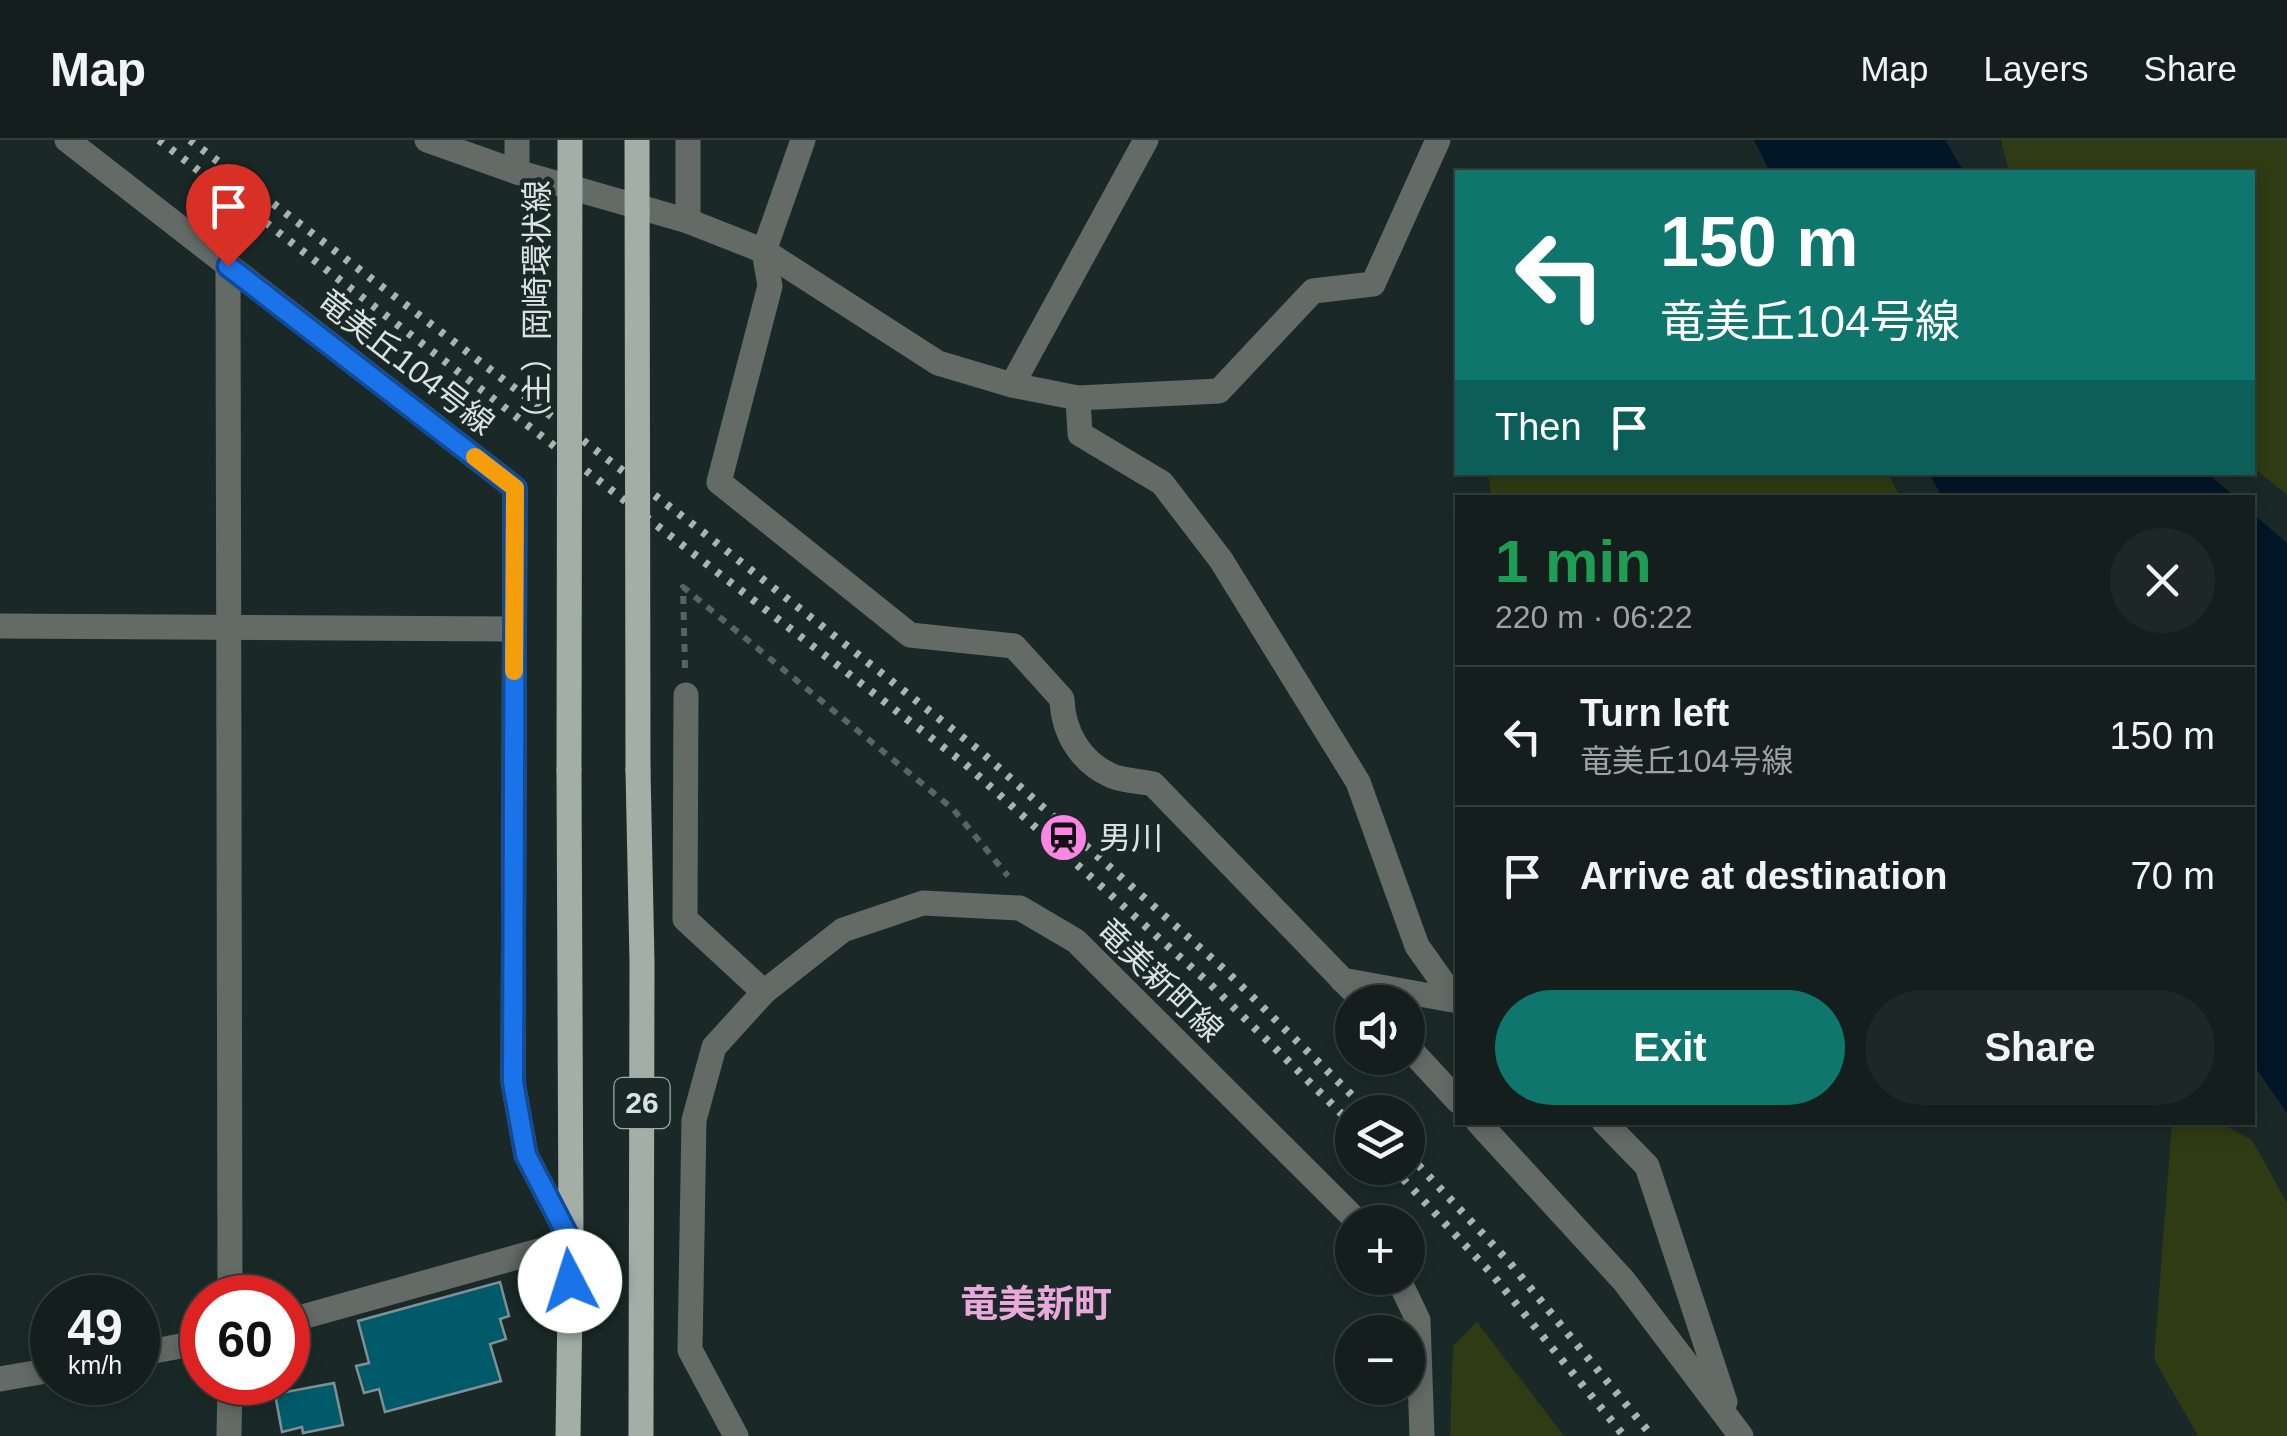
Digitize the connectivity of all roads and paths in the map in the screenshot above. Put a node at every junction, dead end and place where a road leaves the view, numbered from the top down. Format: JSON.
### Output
{"nodes":[{"id":1,"x":68,"y":140,"type":"edge"},
{"id":2,"x":427,"y":140,"type":"edge"},
{"id":3,"x":517,"y":140,"type":"edge"},
{"id":4,"x":570,"y":140,"type":"edge"},
{"id":5,"x":637,"y":140,"type":"edge"},
{"id":6,"x":688,"y":140,"type":"edge"},
{"id":7,"x":803,"y":140,"type":"edge"},
{"id":8,"x":1146,"y":140,"type":"edge"},
{"id":9,"x":1438,"y":140,"type":"edge"},
{"id":10,"x":516,"y":172,"type":"junction"},
{"id":11,"x":688,"y":221,"type":"junction"},
{"id":12,"x":764,"y":251,"type":"junction"},
{"id":13,"x":228,"y":266,"type":"junction"},
{"id":14,"x":1012,"y":385,"type":"junction"},
{"id":15,"x":1078,"y":398,"type":"junction"},
{"id":16,"x":0,"y":626,"type":"edge"},
{"id":17,"x":226,"y":628,"type":"junction"},
{"id":18,"x":514,"y":629,"type":"junction"},
{"id":19,"x":686,"y":695,"type":"joint"},
{"id":20,"x":1018,"y":888,"type":"dead end"},
{"id":21,"x":1342,"y":980,"type":"junction"},
{"id":22,"x":1347,"y":985,"type":"edge"},
{"id":23,"x":764,"y":992,"type":"junction"},
{"id":24,"x":1455,"y":999,"type":"edge"},
{"id":25,"x":1455,"y":1000,"type":"edge"},
{"id":26,"x":1425,"y":1065,"type":"edge"},
{"id":27,"x":1455,"y":1098,"type":"edge"},
{"id":28,"x":1481,"y":1125,"type":"edge"},
{"id":29,"x":1607,"y":1125,"type":"edge"},
{"id":30,"x":1341,"y":1205,"type":"edge"},
{"id":31,"x":571,"y":1242,"type":"junction"},
{"id":32,"x":230,"y":1275,"type":"edge"},
{"id":33,"x":1406,"y":1295,"type":"edge"},
{"id":34,"x":310,"y":1315,"type":"edge"},
{"id":35,"x":30,"y":1374,"type":"edge"},
{"id":36,"x":0,"y":1379,"type":"edge"},
{"id":37,"x":230,"y":1405,"type":"edge"},
{"id":38,"x":1736,"y":1429,"type":"edge"},
{"id":39,"x":229,"y":1436,"type":"edge"},
{"id":40,"x":568,"y":1436,"type":"edge"},
{"id":41,"x":641,"y":1436,"type":"edge"},
{"id":42,"x":736,"y":1436,"type":"edge"},
{"id":43,"x":1422,"y":1436,"type":"edge"}],
"edges":[{"from":1,"to":13,"type":"street","name":"竜美丘104号線"},
{"from":2,"to":10,"type":"street"},
{"from":3,"to":10,"type":"street"},
{"from":4,"to":31,"type":"main road","name":"（主）岡崎環状線","number":"26","bridge":true},
{"from":5,"to":41,"type":"main road","number":"26","bridge":true},
{"from":6,"to":11,"type":"street"},
{"from":7,"to":12,"type":"street"},
{"from":8,"to":14,"type":"street"},
{"from":9,"to":15,"type":"street"},
{"from":10,"to":11,"type":"street"},
{"from":11,"to":12,"type":"street"},
{"from":12,"to":14,"type":"street"},
{"from":12,"to":21,"type":"street"},
{"from":13,"to":17,"type":"street"},
{"from":13,"to":18,"type":"street","name":"竜美丘104号線"},
{"from":14,"to":15,"type":"street"},
{"from":15,"to":24,"type":"street"},
{"from":16,"to":17,"type":"street"},
{"from":17,"to":18,"type":"street"},
{"from":17,"to":32,"type":"street"},
{"from":18,"to":31,"type":"street"},
{"from":19,"to":20,"type":"path"},
{"from":19,"to":23,"type":"street"},
{"from":21,"to":22,"type":"street"},
{"from":21,"to":25,"type":"street"},
{"from":23,"to":30,"type":"street","name":"竜美新町線"},
{"from":23,"to":42,"type":"street","name":"竜美新町線"},
{"from":26,"to":27,"type":"street"},
{"from":28,"to":38,"type":"street"},
{"from":29,"to":38,"type":"street"},
{"from":31,"to":34,"type":"street"},
{"from":31,"to":40,"type":"main road","name":"（主）岡崎環状線","number":"26"},
{"from":33,"to":43,"type":"street"},
{"from":35,"to":36,"type":"street"},
{"from":37,"to":39,"type":"street"}]}
